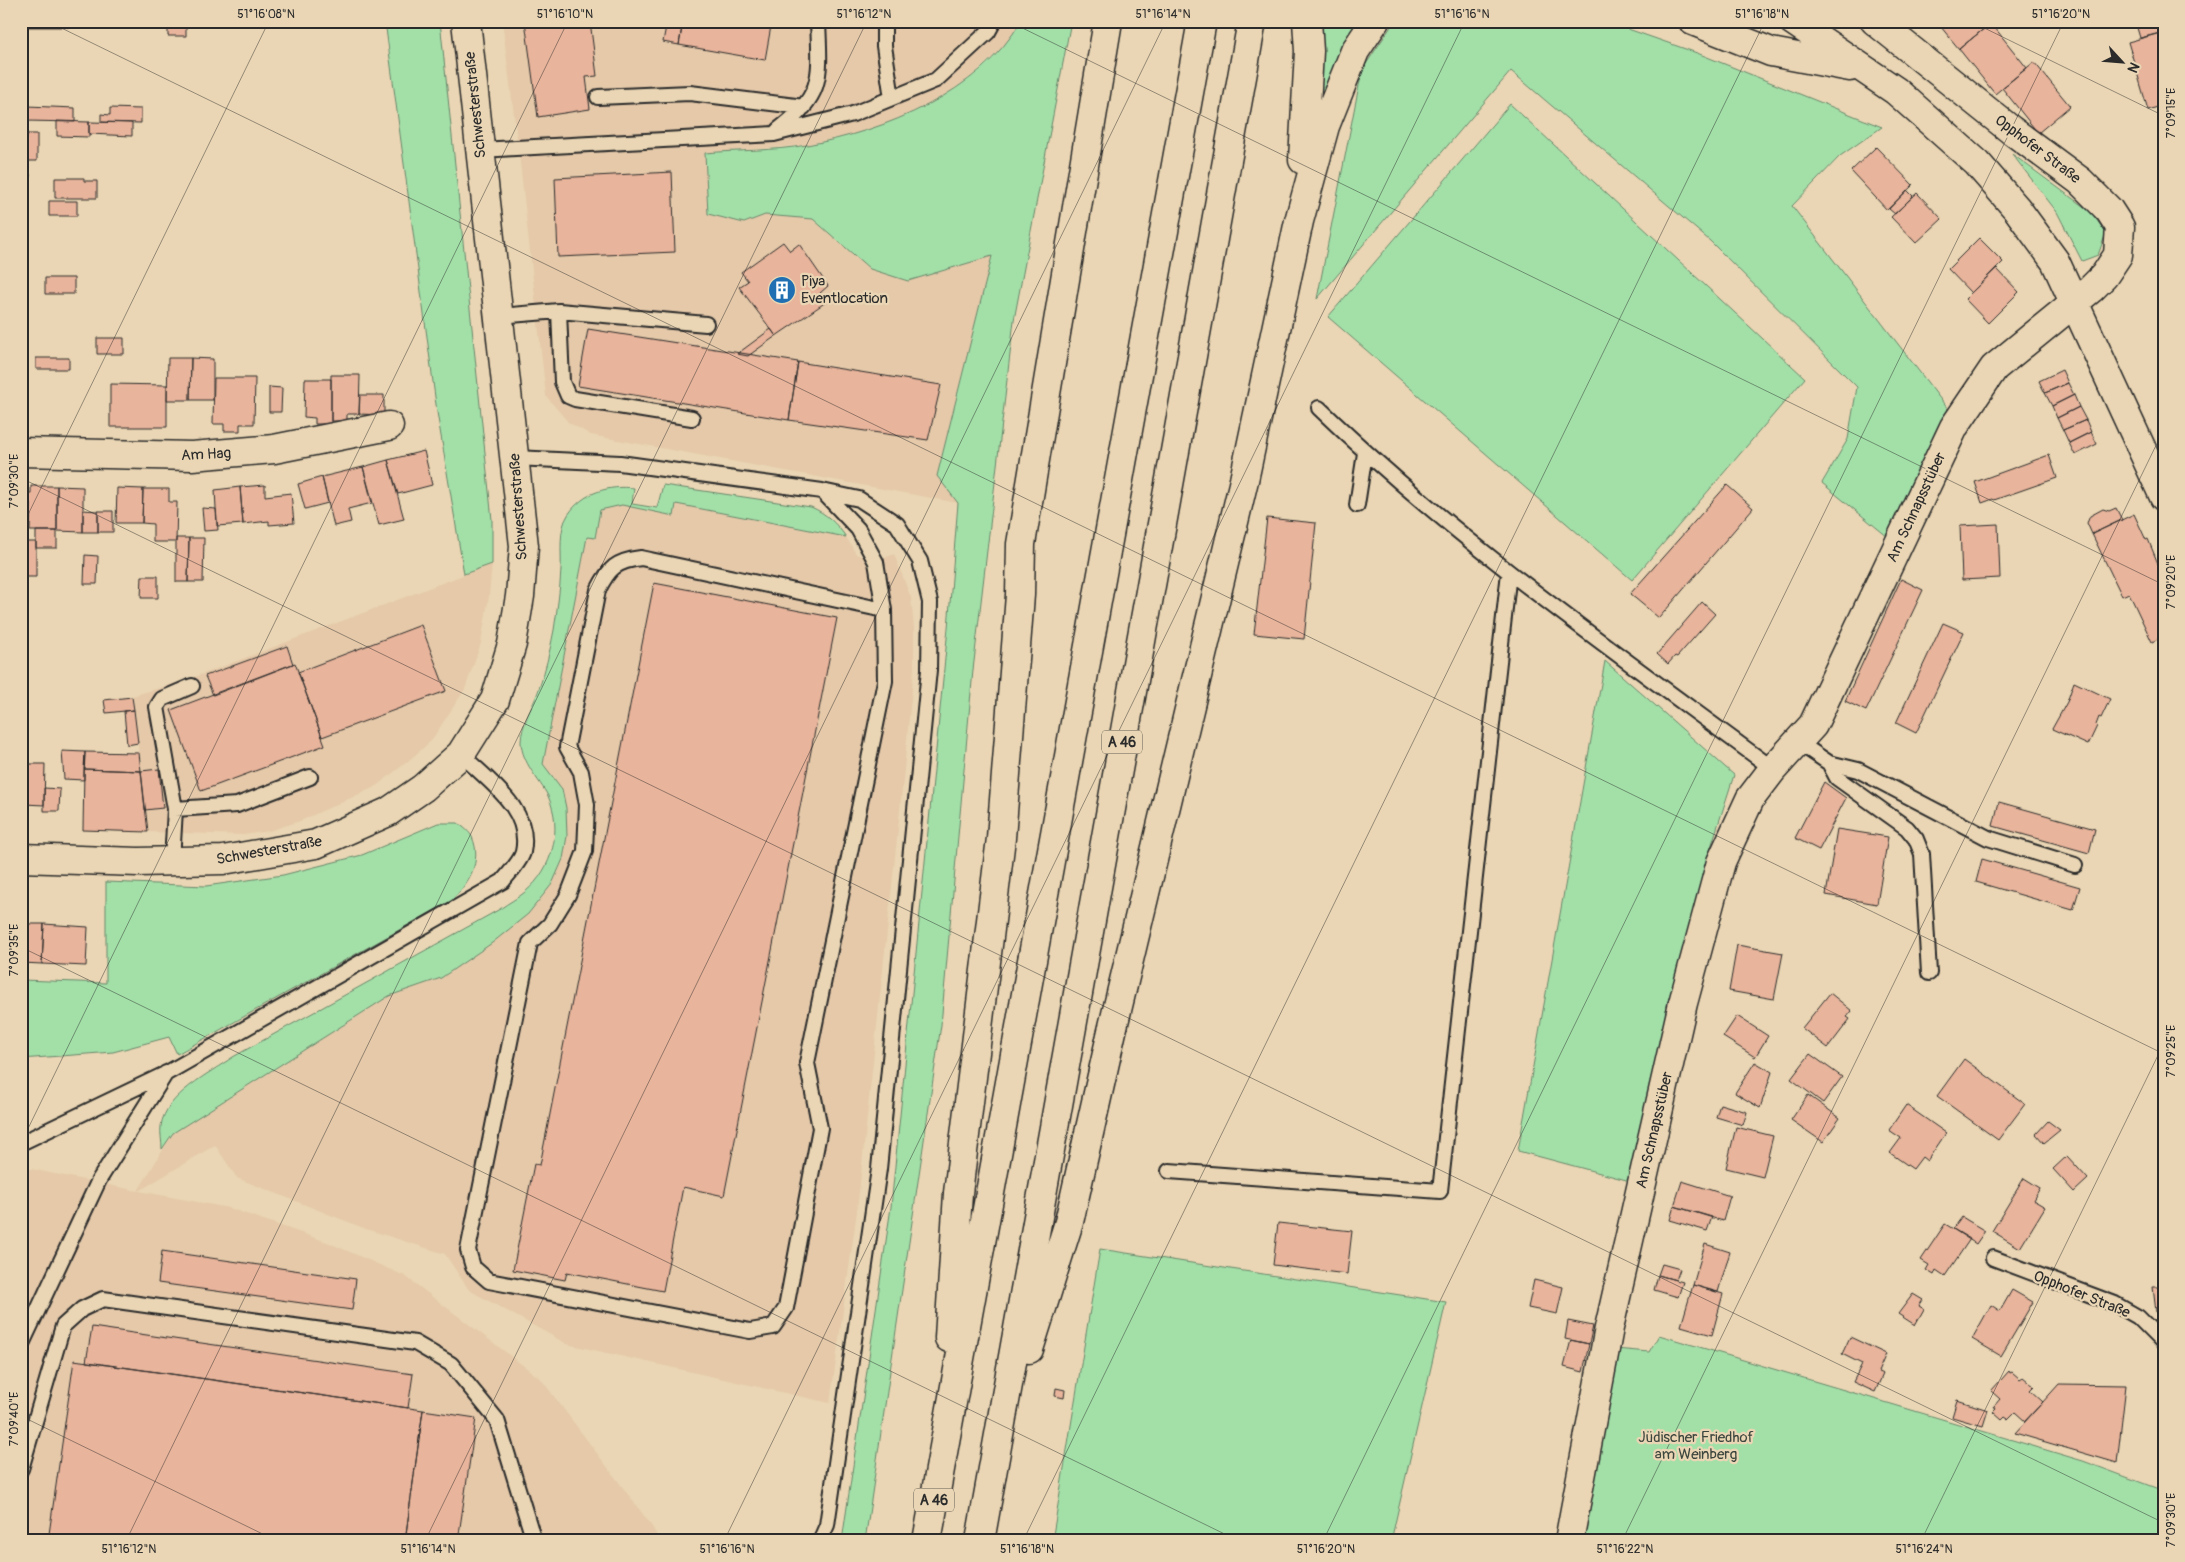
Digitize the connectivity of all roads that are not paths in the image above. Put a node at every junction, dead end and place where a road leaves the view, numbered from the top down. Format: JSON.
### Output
{"nodes":[{"id":1,"x":466,"y":21,"type":"edge"},
{"id":2,"x":818,"y":21,"type":"edge"},
{"id":3,"x":884,"y":21,"type":"edge"},
{"id":4,"x":994,"y":21,"type":"edge"},
{"id":5,"x":1108,"y":21,"type":"edge"},
{"id":6,"x":1202,"y":21,"type":"edge"},
{"id":7,"x":1252,"y":21,"type":"edge"},
{"id":8,"x":1308,"y":21,"type":"edge"},
{"id":9,"x":1375,"y":21,"type":"edge"},
{"id":10,"x":1693,"y":21,"type":"edge"},
{"id":11,"x":1792,"y":21,"type":"edge"},
{"id":12,"x":1875,"y":21,"type":"edge"},
{"id":13,"x":1860,"y":68,"type":"junction"},
{"id":14,"x":598,"y":97,"type":"dead end"},
{"id":15,"x":892,"y":98,"type":"junction"},
{"id":16,"x":804,"y":107,"type":"junction"},
{"id":17,"x":774,"y":134,"type":"junction"},
{"id":18,"x":480,"y":150,"type":"junction"},
{"id":19,"x":1298,"y":221,"type":"junction"},
{"id":20,"x":2075,"y":302,"type":"junction"},
{"id":21,"x":559,"y":311,"type":"junction"},
{"id":22,"x":499,"y":316,"type":"junction"},
{"id":23,"x":706,"y":324,"type":"dead end"},
{"id":24,"x":1319,"y":408,"type":"dead end"},
{"id":25,"x":692,"y":418,"type":"dead end"},
{"id":26,"x":389,"y":426,"type":"dead end"},
{"id":27,"x":21,"y":452,"type":"edge"},
{"id":28,"x":1365,"y":453,"type":"junction"},
{"id":29,"x":515,"y":458,"type":"junction"},
{"id":30,"x":822,"y":491,"type":"junction"},
{"id":31,"x":2164,"y":497,"type":"edge"},
{"id":32,"x":1357,"y":505,"type":"dead end"},
{"id":33,"x":1509,"y":572,"type":"junction"},
{"id":34,"x":884,"y":610,"type":"junction"},
{"id":35,"x":192,"y":686,"type":"dead end"},
{"id":36,"x":1798,"y":742,"type":"junction"},
{"id":37,"x":461,"y":754,"type":"junction"},
{"id":38,"x":1829,"y":763,"type":"junction"},
{"id":39,"x":1773,"y":769,"type":"junction"},
{"id":40,"x":310,"y":777,"type":"dead end"},
{"id":41,"x":175,"y":809,"type":"junction"},
{"id":42,"x":21,"y":858,"type":"edge"},
{"id":43,"x":172,"y":861,"type":"junction"},
{"id":44,"x":2075,"y":865,"type":"dead end"},
{"id":45,"x":1928,"y":973,"type":"dead end"},
{"id":46,"x":167,"y":1072,"type":"junction"},
{"id":47,"x":21,"y":1143,"type":"edge"},
{"id":48,"x":1169,"y":1171,"type":"dead end"},
{"id":49,"x":1993,"y":1258,"type":"dead end"},
{"id":50,"x":2164,"y":1342,"type":"edge"},
{"id":51,"x":21,"y":1346,"type":"edge"},
{"id":52,"x":941,"y":1459,"type":"junction"},
{"id":53,"x":994,"y":1462,"type":"junction"},
{"id":54,"x":21,"y":1469,"type":"edge"},
{"id":55,"x":534,"y":1541,"type":"edge"},
{"id":56,"x":820,"y":1541,"type":"edge"},
{"id":57,"x":927,"y":1541,"type":"edge"},
{"id":58,"x":980,"y":1541,"type":"edge"},
{"id":59,"x":1569,"y":1541,"type":"edge"}],
"edges":[{"from":1,"to":18,"type":"main road","name":"Schwesterstraße"},
{"from":2,"to":16,"type":"lane"},
{"from":3,"to":15,"type":"lane"},
{"from":4,"to":15,"type":"lane"},
{"from":5,"to":52,"type":"main road"},
{"from":6,"to":52,"type":"main road","number":"A 46"},
{"from":7,"to":53,"type":"main road","number":"A 46"},
{"from":8,"to":19,"type":"main road"},
{"from":9,"to":19,"type":"main road"},
{"from":10,"to":13,"type":"main road"},
{"from":11,"to":13,"type":"main road"},
{"from":12,"to":20,"type":"main road","name":"Opphofer Straße"},
{"from":13,"to":20,"type":"main road"},
{"from":14,"to":16,"type":"lane"},
{"from":15,"to":17,"type":"lane"},
{"from":16,"to":17,"type":"lane"},
{"from":17,"to":18,"type":"lane"},
{"from":18,"to":22,"type":"main road","name":"Schwesterstraße"},
{"from":19,"to":53,"type":"main road"},
{"from":20,"to":31,"type":"main road"},
{"from":20,"to":36,"type":"main road","name":"Am Schnapsstüber"},
{"from":21,"to":22,"type":"lane"},
{"from":21,"to":23,"type":"lane"},
{"from":21,"to":25,"type":"lane"},
{"from":22,"to":29,"type":"main road","name":"Schwesterstraße"},
{"from":24,"to":28,"type":"lane"},
{"from":26,"to":27,"type":"main road","name":"Am Hag"},
{"from":28,"to":32,"type":"lane"},
{"from":28,"to":33,"type":"lane"},
{"from":29,"to":30,"type":"lane"},
{"from":29,"to":37,"type":"main road","name":"Schwesterstraße"},
{"from":30,"to":34,"type":"lane"},
{"from":30,"to":56,"type":"lane"},
{"from":33,"to":39,"type":"lane"},
{"from":33,"to":48,"type":"lane"},
{"from":34,"to":34,"type":"lane"},
{"from":35,"to":41,"type":"lane"},
{"from":36,"to":38,"type":"lane"},
{"from":36,"to":39,"type":"main road","name":"Am Schnapsstüber"},
{"from":37,"to":43,"type":"main road","name":"Schwesterstraße"},
{"from":37,"to":46,"type":"lane"},
{"from":38,"to":44,"type":"lane"},
{"from":38,"to":45,"type":"lane"},
{"from":39,"to":59,"type":"main road","name":"Am Schnapsstüber"},
{"from":40,"to":41,"type":"lane"},
{"from":41,"to":43,"type":"lane"},
{"from":42,"to":43,"type":"main road","name":"Schwesterstraße"},
{"from":46,"to":47,"type":"lane"},
{"from":46,"to":51,"type":"lane"},
{"from":49,"to":50,"type":"lane","name":"Opphofer Straße"},
{"from":52,"to":57,"type":"main road","number":"A 46"},
{"from":53,"to":58,"type":"main road","number":"A 46"},
{"from":54,"to":55,"type":"lane"}]}
